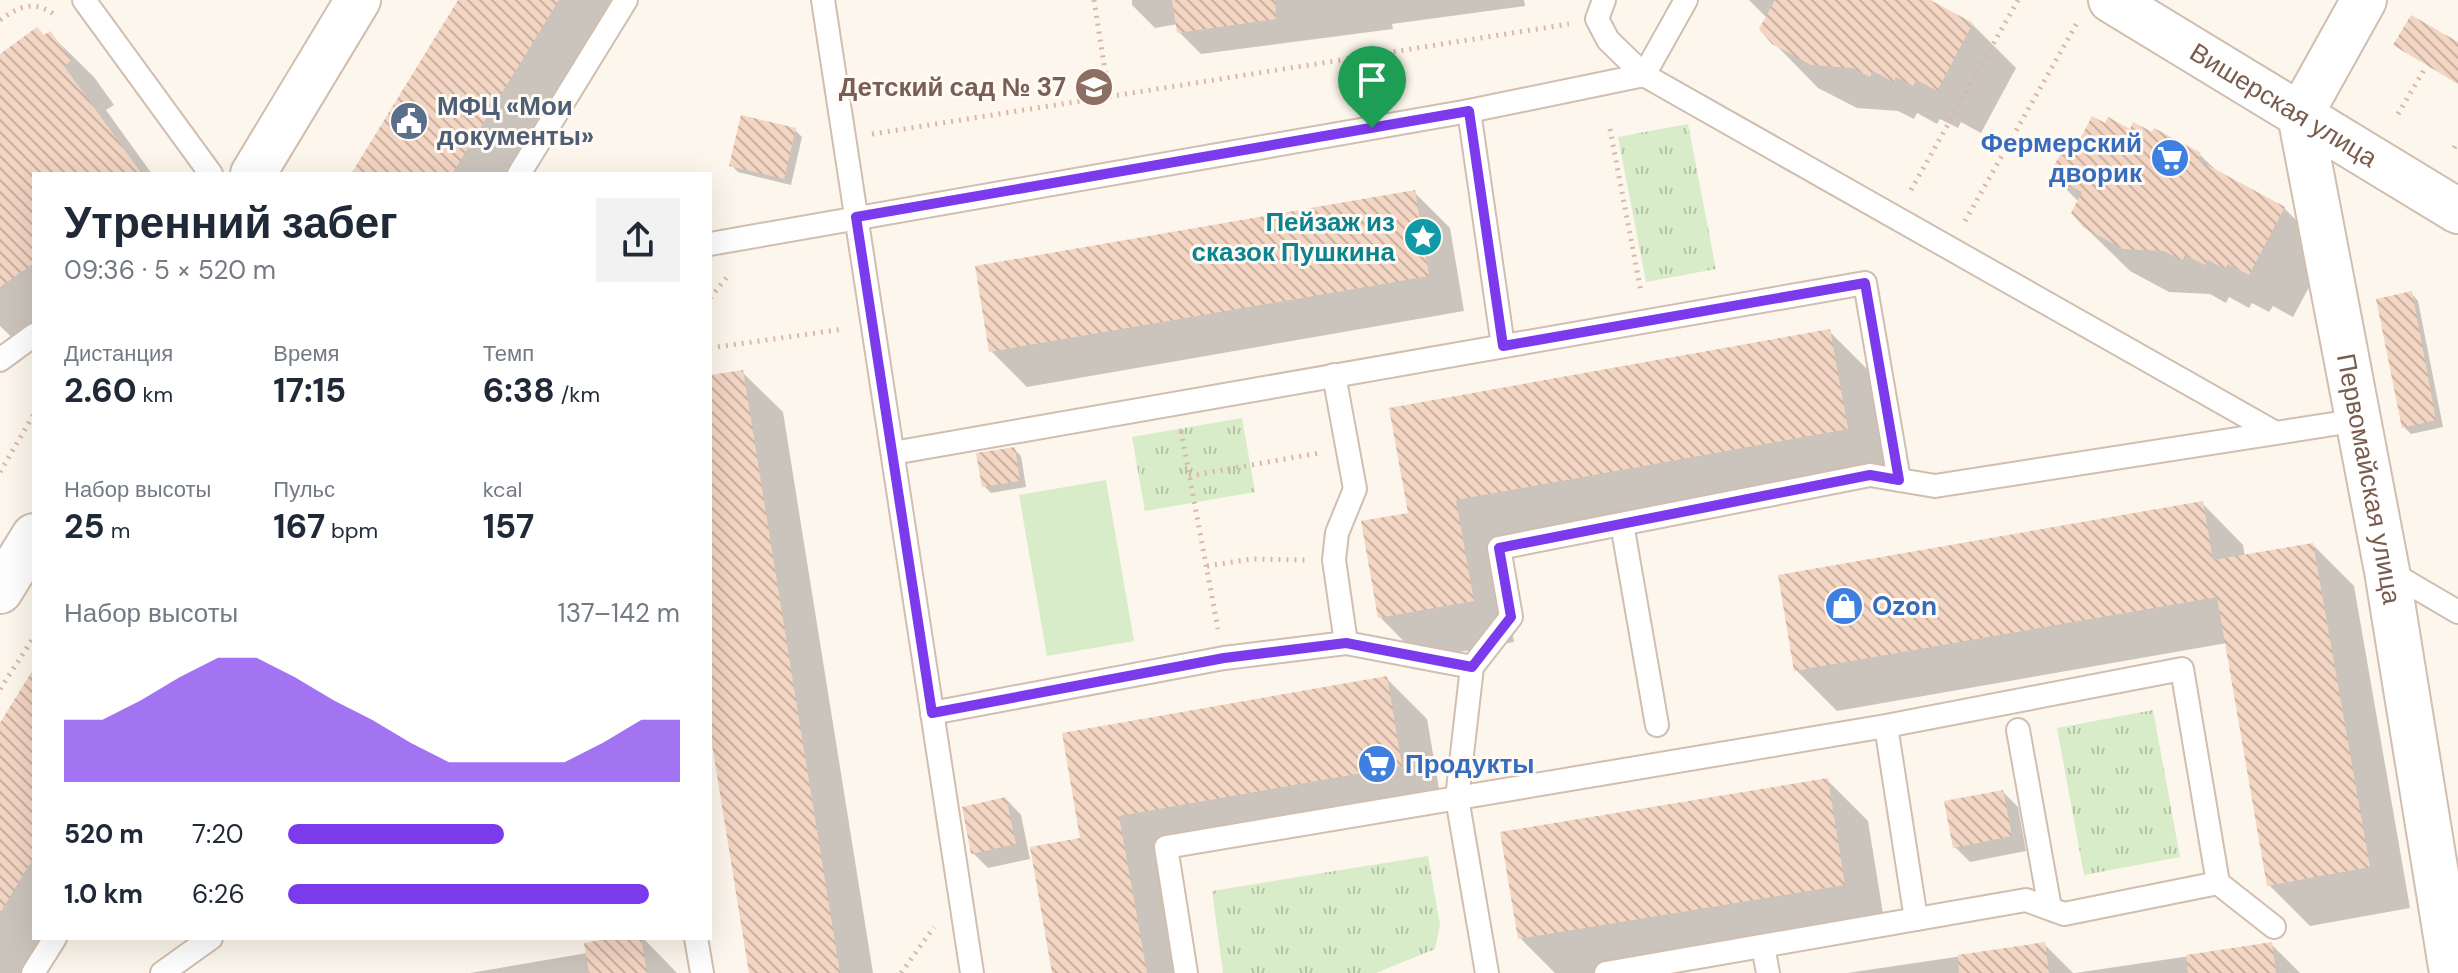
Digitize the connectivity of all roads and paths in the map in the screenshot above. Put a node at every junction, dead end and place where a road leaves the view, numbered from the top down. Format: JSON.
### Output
{"nodes":[{"id":1,"x":84,"y":0,"type":"edge"},
{"id":2,"x":358,"y":0,"type":"edge"},
{"id":3,"x":626,"y":0,"type":"edge"},
{"id":4,"x":823,"y":0,"type":"edge"},
{"id":5,"x":1094,"y":0,"type":"edge"},
{"id":6,"x":1604,"y":0,"type":"edge"},
{"id":7,"x":1686,"y":0,"type":"edge"},
{"id":8,"x":2018,"y":0,"type":"edge"},
{"id":9,"x":2364,"y":0,"type":"edge"},
{"id":10,"x":2094,"y":11,"type":"edge"},
{"id":11,"x":0,"y":20,"type":"edge"},
{"id":12,"x":64,"y":27,"type":"dead end"},
{"id":13,"x":1581,"y":32,"type":"dead end"},
{"id":14,"x":2424,"y":70,"type":"dead end"},
{"id":15,"x":1644,"y":75,"type":"junction"},
{"id":16,"x":1109,"y":96,"type":"junction"},
{"id":17,"x":1469,"y":111,"type":"junction"},
{"id":18,"x":2398,"y":114,"type":"dead end"},
{"id":19,"x":2300,"y":115,"type":"junction"},
{"id":20,"x":1610,"y":129,"type":"dead end"},
{"id":21,"x":859,"y":136,"type":"dead end"},
{"id":22,"x":210,"y":172,"type":"edge"},
{"id":23,"x":254,"y":172,"type":"edge"},
{"id":24,"x":520,"y":172,"type":"edge"},
{"id":25,"x":1911,"y":190,"type":"dead end"},
{"id":26,"x":2458,"y":211,"type":"edge"},
{"id":27,"x":856,"y":217,"type":"junction"},
{"id":28,"x":1965,"y":221,"type":"dead end"},
{"id":29,"x":712,"y":244,"type":"edge"},
{"id":30,"x":1641,"y":292,"type":"dead end"},
{"id":31,"x":873,"y":325,"type":"junction"},
{"id":32,"x":32,"y":336,"type":"edge"},
{"id":33,"x":1503,"y":346,"type":"junction"},
{"id":34,"x":712,"y":348,"type":"edge"},
{"id":35,"x":0,"y":360,"type":"edge"},
{"id":36,"x":1334,"y":375,"type":"junction"},
{"id":37,"x":32,"y":417,"type":"edge"},
{"id":38,"x":2359,"y":420,"type":"junction"},
{"id":39,"x":1179,"y":423,"type":"dead end"},
{"id":40,"x":2274,"y":432,"type":"junction"},
{"id":41,"x":1325,"y":452,"type":"dead end"},
{"id":42,"x":893,"y":453,"type":"junction"},
{"id":43,"x":0,"y":472,"type":"edge"},
{"id":44,"x":1189,"y":476,"type":"junction"},
{"id":45,"x":1899,"y":480,"type":"junction"},
{"id":46,"x":1622,"y":524,"type":"junction"},
{"id":47,"x":32,"y":539,"type":"edge"},
{"id":48,"x":1312,"y":560,"type":"dead end"},
{"id":49,"x":1207,"y":566,"type":"junction"},
{"id":50,"x":2387,"y":571,"type":"junction"},
{"id":51,"x":0,"y":591,"type":"edge"},
{"id":52,"x":1215,"y":611,"type":"dead end"},
{"id":53,"x":2458,"y":612,"type":"edge"},
{"id":54,"x":32,"y":640,"type":"edge"},
{"id":55,"x":1346,"y":643,"type":"junction"},
{"id":56,"x":1472,"y":667,"type":"junction"},
{"id":57,"x":0,"y":689,"type":"edge"},
{"id":58,"x":932,"y":713,"type":"junction"},
{"id":59,"x":1657,"y":725,"type":"dead end"},
{"id":60,"x":1886,"y":726,"type":"junction"},
{"id":61,"x":2018,"y":730,"type":"dead end"},
{"id":62,"x":1457,"y":798,"type":"junction"},
{"id":63,"x":2218,"y":883,"type":"junction"},
{"id":64,"x":960,"y":890,"type":"junction"},
{"id":65,"x":2050,"y":908,"type":"junction"},
{"id":66,"x":1916,"y":919,"type":"junction"},
{"id":67,"x":2274,"y":927,"type":"dead end"},
{"id":68,"x":54,"y":940,"type":"edge"},
{"id":69,"x":208,"y":940,"type":"edge"},
{"id":70,"x":696,"y":940,"type":"edge"},
{"id":71,"x":1763,"y":946,"type":"junction"},
{"id":72,"x":2452,"y":946,"type":"edge"},
{"id":73,"x":33,"y":973,"type":"edge"},
{"id":74,"x":162,"y":973,"type":"edge"},
{"id":75,"x":702,"y":973,"type":"edge"},
{"id":76,"x":901,"y":973,"type":"edge"},
{"id":77,"x":972,"y":973,"type":"edge"},
{"id":78,"x":1186,"y":973,"type":"edge"},
{"id":79,"x":1487,"y":973,"type":"edge"},
{"id":80,"x":1606,"y":973,"type":"edge"},
{"id":81,"x":1768,"y":973,"type":"edge"}],
"edges":[{"from":1,"to":22,"type":"lane"},
{"from":2,"to":23,"type":"street"},
{"from":3,"to":24,"type":"lane"},
{"from":4,"to":27,"type":"lane"},
{"from":5,"to":16,"type":"path"},
{"from":6,"to":15,"type":"lane"},
{"from":7,"to":15,"type":"lane"},
{"from":8,"to":25,"type":"path"},
{"from":9,"to":19,"type":"street"},
{"from":10,"to":19,"type":"street","name":"Вишерская улица"},
{"from":10,"to":28,"type":"path"},
{"from":11,"to":12,"type":"path"},
{"from":13,"to":16,"type":"path"},
{"from":14,"to":18,"type":"path"},
{"from":15,"to":17,"type":"lane"},
{"from":15,"to":40,"type":"lane"},
{"from":16,"to":21,"type":"path"},
{"from":17,"to":27,"type":"lane"},
{"from":17,"to":33,"type":"lane"},
{"from":19,"to":26,"type":"street","name":"Вишерская улица"},
{"from":19,"to":38,"type":"street","name":"Первомайская улица"},
{"from":20,"to":30,"type":"path"},
{"from":27,"to":29,"type":"lane"},
{"from":27,"to":31,"type":"lane"},
{"from":31,"to":34,"type":"path"},
{"from":31,"to":42,"type":"lane"},
{"from":32,"to":35,"type":"lane"},
{"from":33,"to":36,"type":"lane"},
{"from":33,"to":45,"type":"lane"},
{"from":36,"to":42,"type":"lane"},
{"from":36,"to":55,"type":"lane"},
{"from":37,"to":43,"type":"path"},
{"from":38,"to":40,"type":"lane"},
{"from":38,"to":50,"type":"street","name":"Первомайская улица"},
{"from":39,"to":44,"type":"path"},
{"from":40,"to":45,"type":"lane"},
{"from":41,"to":44,"type":"path"},
{"from":42,"to":58,"type":"lane"},
{"from":44,"to":49,"type":"path"},
{"from":45,"to":46,"type":"lane"},
{"from":46,"to":56,"type":"lane"},
{"from":46,"to":59,"type":"lane"},
{"from":47,"to":51,"type":"street"},
{"from":48,"to":49,"type":"path"},
{"from":49,"to":52,"type":"path"},
{"from":50,"to":53,"type":"lane"},
{"from":50,"to":72,"type":"street","name":"Первомайская улица"},
{"from":54,"to":57,"type":"path"},
{"from":55,"to":56,"type":"lane"},
{"from":55,"to":58,"type":"lane"},
{"from":56,"to":62,"type":"lane"},
{"from":58,"to":64,"type":"lane"},
{"from":60,"to":62,"type":"lane"},
{"from":60,"to":63,"type":"lane"},
{"from":60,"to":66,"type":"lane"},
{"from":61,"to":65,"type":"lane"},
{"from":62,"to":78,"type":"lane"},
{"from":62,"to":79,"type":"lane"},
{"from":63,"to":65,"type":"lane"},
{"from":63,"to":67,"type":"lane"},
{"from":64,"to":76,"type":"path"},
{"from":64,"to":77,"type":"lane"},
{"from":65,"to":66,"type":"lane"},
{"from":66,"to":71,"type":"lane"},
{"from":68,"to":73,"type":"lane"},
{"from":69,"to":74,"type":"lane"},
{"from":70,"to":75,"type":"lane"},
{"from":71,"to":80,"type":"lane"},
{"from":71,"to":81,"type":"lane"}]}
